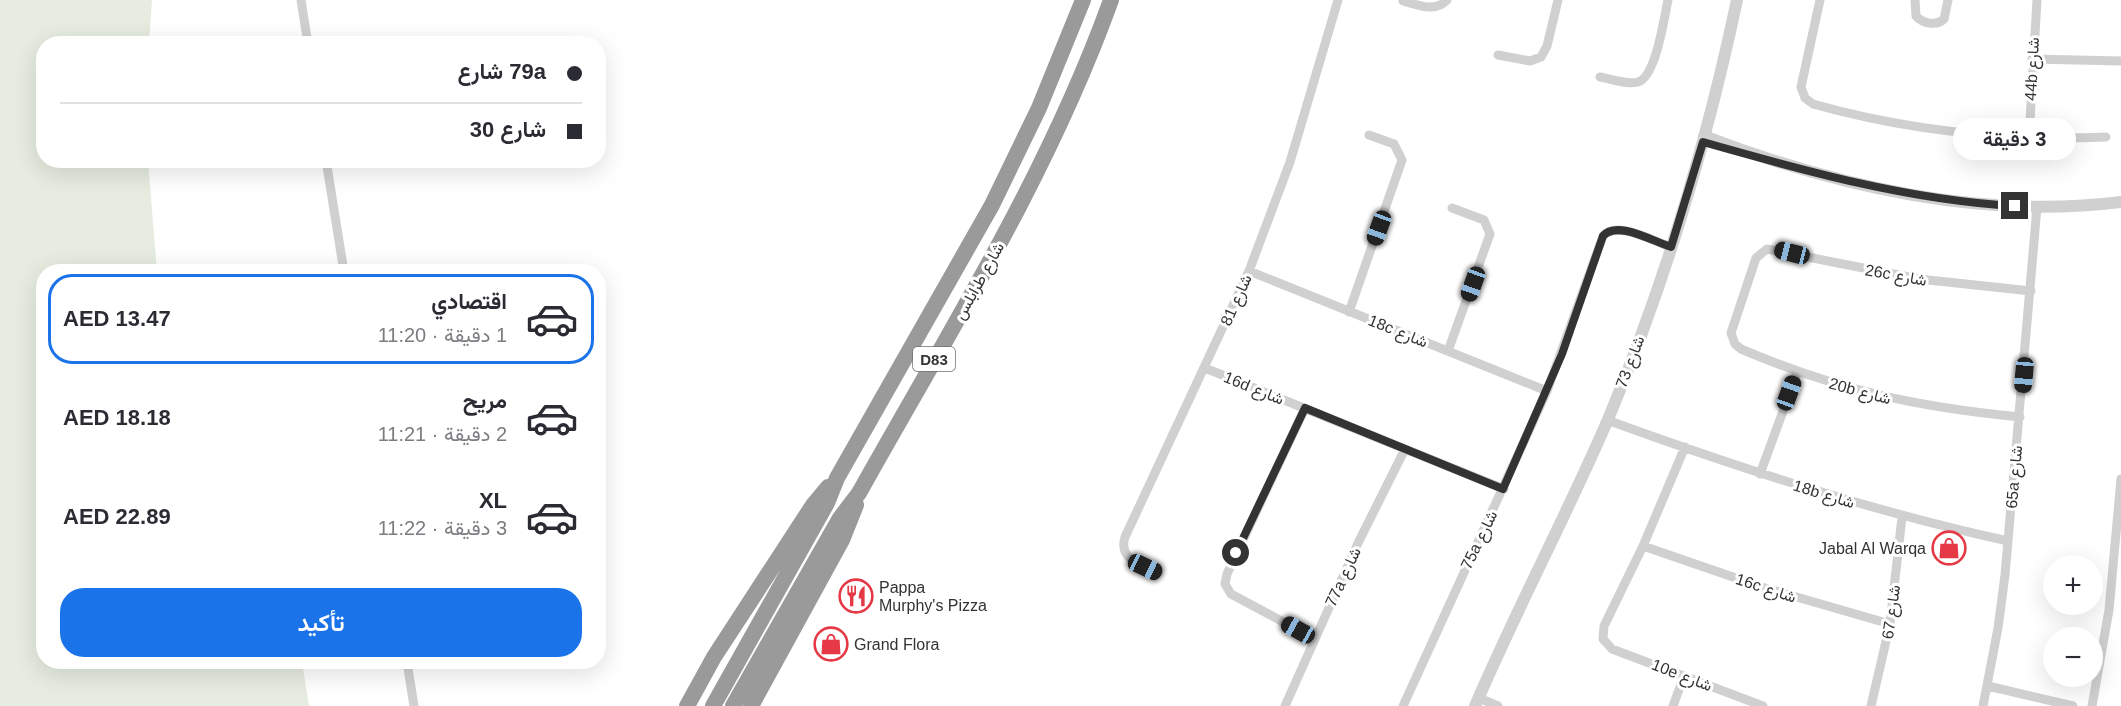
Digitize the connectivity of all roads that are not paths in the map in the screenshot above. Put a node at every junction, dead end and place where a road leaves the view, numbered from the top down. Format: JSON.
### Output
{"nodes":[{"id":1,"x":301,"y":0,"type":"edge"},
{"id":2,"x":1083,"y":0,"type":"edge"},
{"id":3,"x":1111,"y":0,"type":"edge"},
{"id":4,"x":1338,"y":0,"type":"edge"},
{"id":5,"x":1447,"y":0,"type":"edge"},
{"id":6,"x":1558,"y":0,"type":"edge"},
{"id":7,"x":1668,"y":0,"type":"edge"},
{"id":8,"x":1737,"y":0,"type":"edge"},
{"id":9,"x":1820,"y":0,"type":"edge"},
{"id":10,"x":1915,"y":0,"type":"edge"},
{"id":11,"x":1948,"y":0,"type":"edge"},
{"id":12,"x":2037,"y":0,"type":"edge"},
{"id":13,"x":1403,"y":1,"type":"edge"},
{"id":14,"x":307,"y":36,"type":"edge"},
{"id":15,"x":1498,"y":55,"type":"dead end"},
{"id":16,"x":2032,"y":59,"type":"junction"},
{"id":17,"x":2121,"y":61,"type":"edge"},
{"id":18,"x":1600,"y":77,"type":"dead end"},
{"id":19,"x":1369,"y":135,"type":"dead end"},
{"id":20,"x":2106,"y":136,"type":"dead end"},
{"id":21,"x":2029,"y":138,"type":"junction"},
{"id":22,"x":1704,"y":139,"type":"junction"},
{"id":23,"x":327,"y":168,"type":"edge"},
{"id":24,"x":2121,"y":202,"type":"edge"},
{"id":25,"x":2040,"y":207,"type":"junction"},
{"id":26,"x":1452,"y":208,"type":"dead end"},
{"id":27,"x":1672,"y":245,"type":"junction"},
{"id":28,"x":1762,"y":251,"type":"joint"},
{"id":29,"x":343,"y":264,"type":"edge"},
{"id":30,"x":1249,"y":271,"type":"junction"},
{"id":31,"x":2031,"y":291,"type":"junction"},
{"id":32,"x":1349,"y":312,"type":"junction"},
{"id":33,"x":1448,"y":351,"type":"junction"},
{"id":34,"x":1205,"y":368,"type":"junction"},
{"id":35,"x":1797,"y":373,"type":"junction"},
{"id":36,"x":1546,"y":392,"type":"junction"},
{"id":37,"x":1305,"y":408,"type":"junction"},
{"id":38,"x":1608,"y":417,"type":"junction"},
{"id":39,"x":2020,"y":417,"type":"junction"},
{"id":40,"x":1686,"y":447,"type":"junction"},
{"id":41,"x":1405,"y":449,"type":"junction"},
{"id":42,"x":1760,"y":474,"type":"junction"},
{"id":43,"x":837,"y":478,"type":"junction"},
{"id":44,"x":2121,"y":479,"type":"edge"},
{"id":45,"x":1503,"y":489,"type":"junction"},
{"id":46,"x":859,"y":493,"type":"junction"},
{"id":47,"x":1902,"y":517,"type":"junction"},
{"id":48,"x":2008,"y":541,"type":"junction"},
{"id":49,"x":1643,"y":546,"type":"junction"},
{"id":50,"x":1158,"y":573,"type":"dead end"},
{"id":51,"x":1890,"y":624,"type":"junction"},
{"id":52,"x":1315,"y":639,"type":"junction"},
{"id":53,"x":408,"y":669,"type":"edge"},
{"id":54,"x":1684,"y":676,"type":"junction"},
{"id":55,"x":1988,"y":686,"type":"junction"},
{"id":56,"x":1479,"y":703,"type":"edge"},
{"id":57,"x":414,"y":706,"type":"edge"},
{"id":58,"x":687,"y":706,"type":"edge"},
{"id":59,"x":713,"y":706,"type":"edge"},
{"id":60,"x":733,"y":706,"type":"edge"},
{"id":61,"x":751,"y":706,"type":"edge"},
{"id":62,"x":1286,"y":706,"type":"edge"},
{"id":63,"x":1403,"y":706,"type":"edge"},
{"id":64,"x":1498,"y":706,"type":"edge"},
{"id":65,"x":1673,"y":706,"type":"edge"},
{"id":66,"x":1763,"y":706,"type":"edge"},
{"id":67,"x":1871,"y":706,"type":"edge"},
{"id":68,"x":1983,"y":706,"type":"edge"},
{"id":69,"x":2073,"y":706,"type":"edge"},
{"id":70,"x":2092,"y":706,"type":"edge"}],
"edges":[{"from":1,"to":14,"type":"street"},
{"from":2,"to":43,"type":"highway","name":"شارع طرابلس","number":"D83"},
{"from":3,"to":46,"type":"highway","name":"شارع طرابلس","number":"D83"},
{"from":4,"to":30,"type":"street","name":"شارع 81"},
{"from":5,"to":13,"type":"street"},
{"from":6,"to":15,"type":"street"},
{"from":7,"to":18,"type":"street"},
{"from":8,"to":22,"type":"street","name":"شارع 73"},
{"from":9,"to":21,"type":"street"},
{"from":10,"to":11,"type":"street"},
{"from":12,"to":16,"type":"street","name":"44b شارع"},
{"from":16,"to":17,"type":"street"},
{"from":16,"to":21,"type":"street","name":"44b شارع"},
{"from":19,"to":32,"type":"street"},
{"from":20,"to":21,"type":"street"},
{"from":22,"to":25,"type":"street"},
{"from":22,"to":27,"type":"street","name":"شارع 73"},
{"from":23,"to":29,"type":"street"},
{"from":24,"to":25,"type":"street"},
{"from":25,"to":31,"type":"street","name":"65a شارع"},
{"from":26,"to":33,"type":"street"},
{"from":27,"to":36,"type":"street","name":"75a شارع"},
{"from":27,"to":38,"type":"street","name":"شارع 73"},
{"from":28,"to":31,"type":"street","name":"26c شارع"},
{"from":28,"to":35,"type":"street","name":"20b شارع"},
{"from":30,"to":32,"type":"street","name":"18c شارع"},
{"from":30,"to":34,"type":"street","name":"شارع 81"},
{"from":31,"to":39,"type":"street","name":"65a شارع"},
{"from":32,"to":33,"type":"street","name":"18c شارع"},
{"from":33,"to":36,"type":"street","name":"18c شارع"},
{"from":34,"to":37,"type":"street","name":"16d شارع"},
{"from":34,"to":50,"type":"street","name":"شارع 81"},
{"from":35,"to":39,"type":"street","name":"20b شارع"},
{"from":35,"to":42,"type":"street"},
{"from":36,"to":45,"type":"street","name":"75a شارع"},
{"from":37,"to":41,"type":"street","name":"16d شارع"},
{"from":37,"to":52,"type":"street"},
{"from":38,"to":40,"type":"street","name":"18b شارع"},
{"from":38,"to":56,"type":"street","name":"شارع 73"},
{"from":39,"to":48,"type":"street","name":"65a شارع"},
{"from":40,"to":42,"type":"street","name":"18b شارع"},
{"from":40,"to":49,"type":"street"},
{"from":41,"to":45,"type":"street","name":"16d شارع"},
{"from":41,"to":52,"type":"street","name":"77a شارع"},
{"from":42,"to":47,"type":"street","name":"18b شارع"},
{"from":43,"to":58,"type":"highway"},
{"from":43,"to":59,"type":"highway","name":"شارع طرابلس","number":"D83"},
{"from":44,"to":70,"type":"street"},
{"from":45,"to":63,"type":"street","name":"75a شارع"},
{"from":46,"to":60,"type":"highway","name":"شارع طرابلس","number":"D83"},
{"from":46,"to":61,"type":"highway"},
{"from":47,"to":48,"type":"street","name":"18b شارع"},
{"from":47,"to":51,"type":"street","name":"شارع 67"},
{"from":48,"to":55,"type":"street","name":"65a شارع"},
{"from":49,"to":51,"type":"street","name":"16c شارع"},
{"from":49,"to":54,"type":"street","name":"10e شارع"},
{"from":51,"to":67,"type":"street","name":"شارع 67"},
{"from":52,"to":62,"type":"street","name":"77a شارع"},
{"from":53,"to":57,"type":"street"},
{"from":54,"to":65,"type":"street"},
{"from":54,"to":66,"type":"street","name":"10e شارع"},
{"from":55,"to":68,"type":"street","name":"65a شارع"},
{"from":55,"to":69,"type":"street"},
{"from":56,"to":64,"type":"street"}]}
